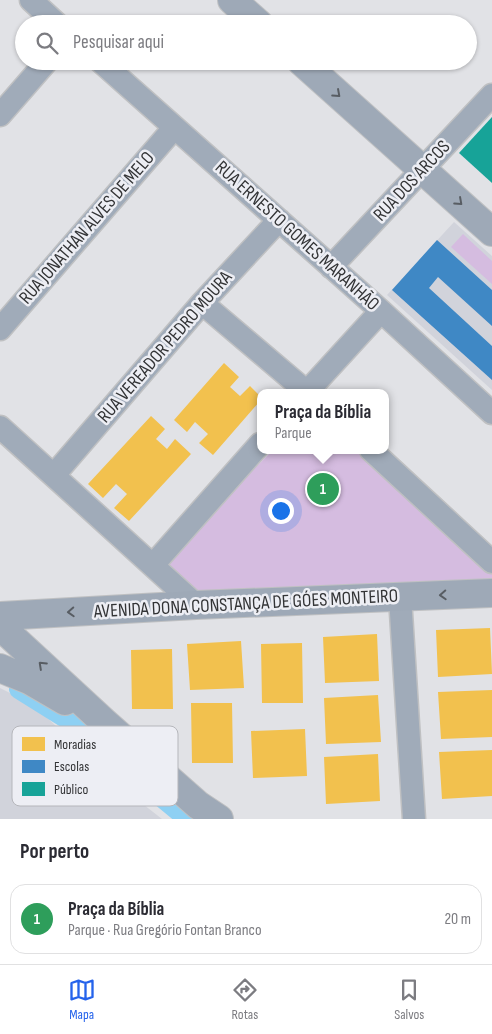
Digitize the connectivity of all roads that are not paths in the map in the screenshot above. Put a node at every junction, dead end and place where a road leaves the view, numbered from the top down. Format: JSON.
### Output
{"nodes":[{"id":1,"x":31,"y":0,"type":"edge"},
{"id":2,"x":232,"y":0,"type":"edge"},
{"id":3,"x":48,"y":15,"type":"edge"},
{"id":4,"x":249,"y":15,"type":"edge"},
{"id":5,"x":39,"y":70,"type":"edge"},
{"id":6,"x":110,"y":70,"type":"edge"},
{"id":7,"x":311,"y":70,"type":"edge"},
{"id":8,"x":492,"y":95,"type":"edge"},
{"id":9,"x":0,"y":115,"type":"edge"},
{"id":10,"x":174,"y":128,"type":"junction"},
{"id":11,"x":422,"y":169,"type":"junction"},
{"id":12,"x":278,"y":220,"type":"junction"},
{"id":13,"x":492,"y":232,"type":"edge"},
{"id":14,"x":331,"y":267,"type":"junction"},
{"id":15,"x":202,"y":303,"type":"junction"},
{"id":16,"x":381,"y":311,"type":"junction"},
{"id":17,"x":0,"y":329,"type":"edge"},
{"id":18,"x":303,"y":389,"type":"edge"},
{"id":19,"x":310,"y":389,"type":"edge"},
{"id":20,"x":492,"y":413,"type":"edge"},
{"id":21,"x":0,"y":427,"type":"edge"},
{"id":22,"x":257,"y":447,"type":"edge"},
{"id":23,"x":375,"y":454,"type":"edge"},
{"id":24,"x":54,"y":476,"type":"junction"},
{"id":25,"x":492,"y":562,"type":"edge"},
{"id":26,"x":153,"y":565,"type":"junction"},
{"id":27,"x":492,"y":592,"type":"edge"},
{"id":28,"x":400,"y":597,"type":"junction"},
{"id":29,"x":196,"y":605,"type":"junction"},
{"id":30,"x":0,"y":616,"type":"edge"},
{"id":31,"x":0,"y":626,"type":"edge"},
{"id":32,"x":0,"y":668,"type":"edge"},
{"id":33,"x":104,"y":722,"type":"junction"},
{"id":34,"x":109,"y":726,"type":"edge"},
{"id":35,"x":178,"y":787,"type":"edge"},
{"id":36,"x":219,"y":819,"type":"edge"},
{"id":37,"x":414,"y":819,"type":"edge"}],
"edges":[{"from":1,"to":3,"type":"street"},
{"from":2,"to":4,"type":"main road"},
{"from":5,"to":9,"type":"street"},
{"from":6,"to":10,"type":"street","name":"RUA ERNESTO GOMES MARANHÃO"},
{"from":7,"to":11,"type":"main road","one_way":true},
{"from":8,"to":11,"type":"street","name":"RUA DOS ARCOS"},
{"from":10,"to":12,"type":"street","name":"RUA ERNESTO GOMES MARANHÃO"},
{"from":10,"to":17,"type":"street","name":"RUA JONATHAN ALVES DE MELO"},
{"from":11,"to":13,"type":"main road","one_way":true},
{"from":11,"to":14,"type":"street","name":"RUA DOS ARCOS"},
{"from":12,"to":14,"type":"street","name":"RUA ERNESTO GOMES MARANHÃO"},
{"from":12,"to":15,"type":"street","name":"RUA VEREADOR PEDRO MOURA"},
{"from":14,"to":16,"type":"street","name":"RUA ERNESTO GOMES MARANHÃO"},
{"from":15,"to":18,"type":"street"},
{"from":15,"to":24,"type":"street","name":"RUA VEREADOR PEDRO MOURA"},
{"from":16,"to":19,"type":"street"},
{"from":16,"to":20,"type":"street","name":"RUA ERNESTO GOMES MARANHÃO"},
{"from":21,"to":24,"type":"street"},
{"from":22,"to":26,"type":"street"},
{"from":23,"to":25,"type":"street"},
{"from":24,"to":26,"type":"street"},
{"from":26,"to":29,"type":"street"},
{"from":27,"to":28,"type":"main road","name":"AVENIDA DONA CONSTANÇA DE GÓES MONTEIRO","one_way":true},
{"from":28,"to":29,"type":"main road","name":"AVENIDA DONA CONSTANÇA DE GÓES MONTEIRO"},
{"from":28,"to":37,"type":"street"},
{"from":29,"to":30,"type":"main road","name":"AVENIDA DONA CONSTANÇA DE GÓES MONTEIRO","one_way":true},
{"from":33,"to":31,"type":"main road","one_way":true},
{"from":32,"to":33,"type":"main road"},
{"from":33,"to":34,"type":"main road"},
{"from":35,"to":36,"type":"main road"}]}
